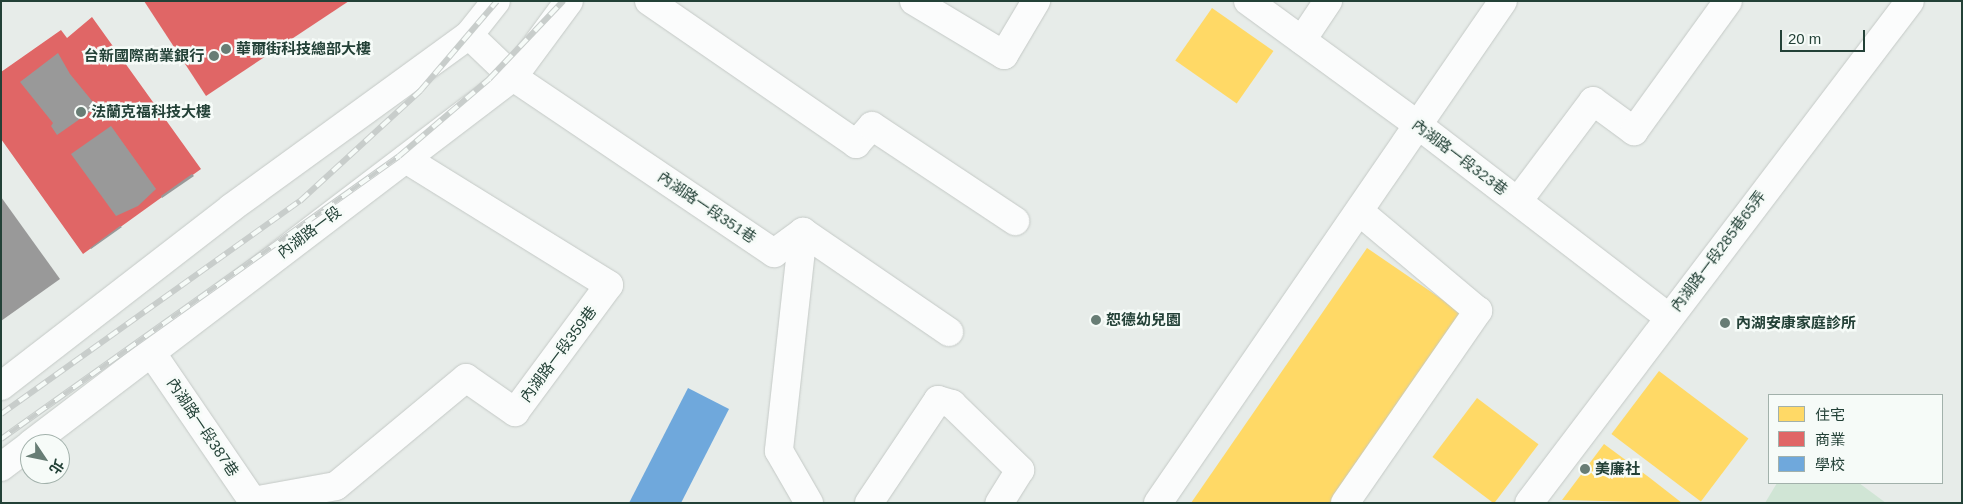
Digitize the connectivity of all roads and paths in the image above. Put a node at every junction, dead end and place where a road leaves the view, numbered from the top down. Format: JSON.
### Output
{"nodes":[{"id":1,"x":496,"y":1,"type":"edge"},
{"id":2,"x":569,"y":1,"type":"edge"},
{"id":3,"x":649,"y":1,"type":"edge"},
{"id":4,"x":914,"y":1,"type":"edge"},
{"id":5,"x":1036,"y":1,"type":"edge"},
{"id":6,"x":1248,"y":1,"type":"edge"},
{"id":7,"x":1328,"y":1,"type":"edge"},
{"id":8,"x":1503,"y":1,"type":"edge"},
{"id":9,"x":1728,"y":1,"type":"edge"},
{"id":10,"x":1910,"y":1,"type":"edge"},
{"id":11,"x":469,"y":34,"type":"junction"},
{"id":12,"x":1302,"y":40,"type":"junction"},
{"id":13,"x":513,"y":77,"type":"junction"},
{"id":14,"x":1418,"y":126,"type":"junction"},
{"id":15,"x":406,"y":159,"type":"junction"},
{"id":16,"x":1518,"y":201,"type":"junction"},
{"id":17,"x":1360,"y":212,"type":"junction"},
{"id":18,"x":1015,"y":221,"type":"dead end"},
{"id":19,"x":803,"y":232,"type":"junction"},
{"id":20,"x":1668,"y":317,"type":"junction"},
{"id":21,"x":949,"y":332,"type":"dead end"},
{"id":22,"x":151,"y":352,"type":"junction"},
{"id":23,"x":1,"y":386,"type":"edge"},
{"id":24,"x":43,"y":434,"type":"edge"},
{"id":25,"x":20,"y":452,"type":"edge"},
{"id":26,"x":1,"y":467,"type":"edge"},
{"id":27,"x":253,"y":502,"type":"edge"},
{"id":28,"x":809,"y":503,"type":"edge"},
{"id":29,"x":869,"y":503,"type":"edge"},
{"id":30,"x":999,"y":503,"type":"edge"},
{"id":31,"x":1158,"y":503,"type":"edge"},
{"id":32,"x":1345,"y":503,"type":"edge"},
{"id":33,"x":1529,"y":503,"type":"edge"}],
"edges":[{"from":1,"to":11,"type":"street"},
{"from":2,"to":13,"type":"street","name":"內湖路一段"},
{"from":3,"to":18,"type":"street"},
{"from":4,"to":5,"type":"street"},
{"from":6,"to":12,"type":"street","name":"內湖路一段323巷"},
{"from":7,"to":12,"type":"street"},
{"from":8,"to":14,"type":"street"},
{"from":9,"to":16,"type":"street"},
{"from":10,"to":20,"type":"street","name":"內湖路一段285巷65弄"},
{"from":11,"to":13,"type":"street","name":"內湖路一段351巷"},
{"from":11,"to":23,"type":"street"},
{"from":12,"to":14,"type":"street","name":"內湖路一段323巷"},
{"from":13,"to":15,"type":"street","name":"內湖路一段"},
{"from":13,"to":19,"type":"street","name":"內湖路一段351巷"},
{"from":14,"to":16,"type":"street","name":"內湖路一段323巷"},
{"from":14,"to":17,"type":"street"},
{"from":15,"to":22,"type":"street","name":"內湖路一段"},
{"from":15,"to":27,"type":"street","name":"內湖路一段359巷"},
{"from":16,"to":20,"type":"street","name":"內湖路一段323巷"},
{"from":17,"to":31,"type":"street"},
{"from":17,"to":32,"type":"street"},
{"from":19,"to":21,"type":"street"},
{"from":19,"to":28,"type":"street"},
{"from":20,"to":33,"type":"street","name":"內湖路一段285巷65弄"},
{"from":22,"to":24,"type":"street","name":"內湖路一段"},
{"from":22,"to":27,"type":"street","name":"內湖路一段387巷"},
{"from":25,"to":26,"type":"street","name":"內湖路一段"},
{"from":29,"to":30,"type":"street"}]}
